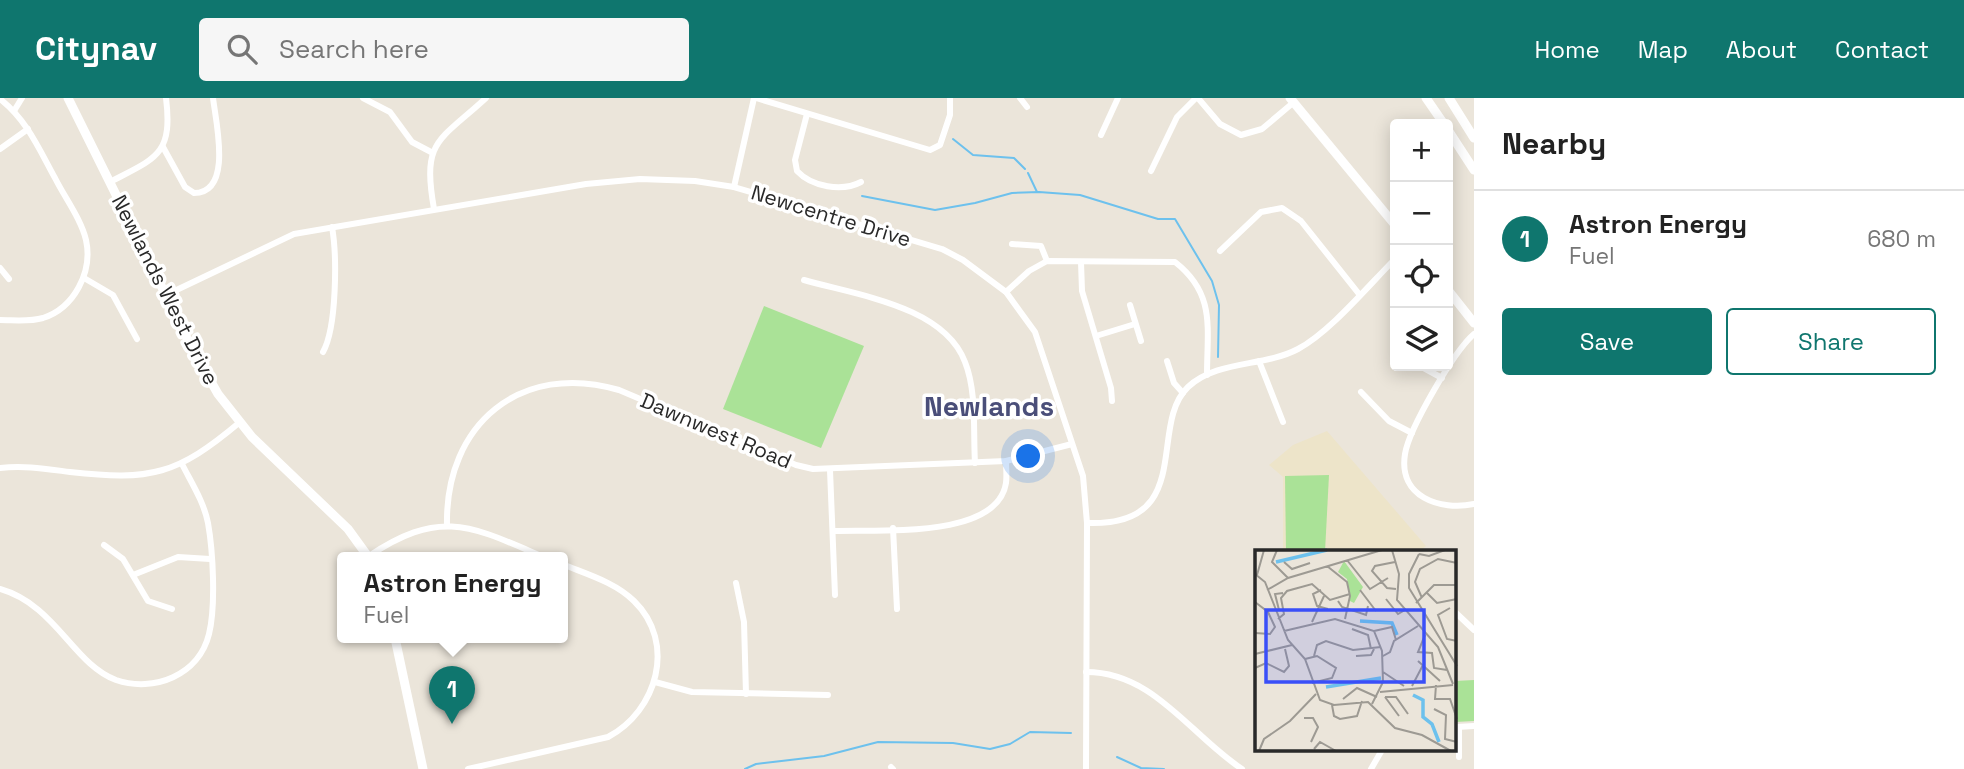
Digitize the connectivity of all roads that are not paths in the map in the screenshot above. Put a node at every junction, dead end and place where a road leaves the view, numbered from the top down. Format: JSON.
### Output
{"nodes":[{"id":1,"x":22,"y":98,"type":"edge"},
{"id":2,"x":68,"y":98,"type":"edge"},
{"id":3,"x":166,"y":98,"type":"edge"},
{"id":4,"x":213,"y":98,"type":"edge"},
{"id":5,"x":363,"y":98,"type":"edge"},
{"id":6,"x":486,"y":98,"type":"edge"},
{"id":7,"x":755,"y":98,"type":"edge"},
{"id":8,"x":950,"y":98,"type":"edge"},
{"id":9,"x":1020,"y":98,"type":"edge"},
{"id":10,"x":1118,"y":98,"type":"edge"},
{"id":11,"x":1197,"y":98,"type":"edge"},
{"id":12,"x":1426,"y":98,"type":"edge"},
{"id":13,"x":1449,"y":98,"type":"edge"},
{"id":14,"x":0,"y":100,"type":"edge"},
{"id":15,"x":1292,"y":100,"type":"edge"},
{"id":16,"x":1027,"y":107,"type":"dead end"},
{"id":17,"x":14,"y":111,"type":"junction"},
{"id":18,"x":807,"y":114,"type":"junction"},
{"id":19,"x":1441,"y":119,"type":"edge"},
{"id":20,"x":29,"y":129,"type":"junction"},
{"id":21,"x":1101,"y":135,"type":"dead end"},
{"id":22,"x":1453,"y":138,"type":"edge"},
{"id":23,"x":1474,"y":138,"type":"edge"},
{"id":24,"x":163,"y":147,"type":"junction"},
{"id":25,"x":0,"y":149,"type":"edge"},
{"id":26,"x":431,"y":152,"type":"junction"},
{"id":27,"x":1474,"y":170,"type":"edge"},
{"id":28,"x":1151,"y":171,"type":"dead end"},
{"id":29,"x":110,"y":182,"type":"junction"},
{"id":30,"x":861,"y":183,"type":"dead end"},
{"id":31,"x":734,"y":187,"type":"junction"},
{"id":32,"x":434,"y":209,"type":"junction"},
{"id":33,"x":1390,"y":219,"type":"edge"},
{"id":34,"x":332,"y":227,"type":"junction"},
{"id":35,"x":1012,"y":244,"type":"dead end"},
{"id":36,"x":1220,"y":251,"type":"dead end"},
{"id":37,"x":1047,"y":261,"type":"junction"},
{"id":38,"x":1081,"y":262,"type":"junction"},
{"id":39,"x":1390,"y":264,"type":"edge"},
{"id":40,"x":0,"y":268,"type":"edge"},
{"id":41,"x":84,"y":278,"type":"junction"},
{"id":42,"x":9,"y":279,"type":"dead end"},
{"id":43,"x":804,"y":280,"type":"dead end"},
{"id":44,"x":1006,"y":292,"type":"junction"},
{"id":45,"x":1359,"y":294,"type":"junction"},
{"id":46,"x":166,"y":295,"type":"junction"},
{"id":47,"x":1453,"y":296,"type":"edge"},
{"id":48,"x":1130,"y":305,"type":"dead end"},
{"id":49,"x":0,"y":320,"type":"edge"},
{"id":50,"x":1474,"y":323,"type":"edge"},
{"id":51,"x":1135,"y":324,"type":"junction"},
{"id":52,"x":1474,"y":334,"type":"edge"},
{"id":53,"x":1096,"y":336,"type":"junction"},
{"id":54,"x":137,"y":339,"type":"dead end"},
{"id":55,"x":1141,"y":341,"type":"dead end"},
{"id":56,"x":323,"y":352,"type":"dead end"},
{"id":57,"x":1167,"y":361,"type":"dead end"},
{"id":58,"x":1259,"y":361,"type":"junction"},
{"id":59,"x":1430,"y":371,"type":"edge"},
{"id":60,"x":1207,"y":375,"type":"junction"},
{"id":61,"x":1443,"y":378,"type":"junction"},
{"id":62,"x":1361,"y":392,"type":"dead end"},
{"id":63,"x":1183,"y":393,"type":"junction"},
{"id":64,"x":1112,"y":401,"type":"dead end"},
{"id":65,"x":240,"y":422,"type":"junction"},
{"id":66,"x":1283,"y":422,"type":"dead end"},
{"id":67,"x":1412,"y":433,"type":"junction"},
{"id":68,"x":1072,"y":444,"type":"junction"},
{"id":69,"x":1006,"y":461,"type":"junction"},
{"id":70,"x":975,"y":463,"type":"junction"},
{"id":71,"x":183,"y":464,"type":"junction"},
{"id":72,"x":0,"y":468,"type":"edge"},
{"id":73,"x":830,"y":470,"type":"junction"},
{"id":74,"x":1474,"y":504,"type":"edge"},
{"id":75,"x":1087,"y":523,"type":"junction"},
{"id":76,"x":447,"y":524,"type":"junction"},
{"id":77,"x":893,"y":528,"type":"junction"},
{"id":78,"x":834,"y":531,"type":"junction"},
{"id":79,"x":104,"y":545,"type":"dead end"},
{"id":80,"x":365,"y":552,"type":"edge"},
{"id":81,"x":378,"y":552,"type":"edge"},
{"id":82,"x":533,"y":552,"type":"edge"},
{"id":83,"x":210,"y":559,"type":"junction"},
{"id":84,"x":568,"y":567,"type":"edge"},
{"id":85,"x":133,"y":575,"type":"junction"},
{"id":86,"x":736,"y":583,"type":"dead end"},
{"id":87,"x":0,"y":589,"type":"edge"},
{"id":88,"x":835,"y":594,"type":"dead end"},
{"id":89,"x":172,"y":609,"type":"dead end"},
{"id":90,"x":897,"y":610,"type":"dead end"},
{"id":91,"x":1456,"y":616,"type":"edge"},
{"id":92,"x":1474,"y":630,"type":"edge"},
{"id":93,"x":396,"y":643,"type":"edge"},
{"id":94,"x":1086,"y":671,"type":"junction"},
{"id":95,"x":656,"y":682,"type":"junction"},
{"id":96,"x":746,"y":694,"type":"junction"},
{"id":97,"x":828,"y":695,"type":"dead end"},
{"id":98,"x":1474,"y":726,"type":"edge"},
{"id":99,"x":1457,"y":727,"type":"edge"},
{"id":100,"x":1381,"y":752,"type":"edge"},
{"id":101,"x":1459,"y":757,"type":"dead end"},
{"id":102,"x":503,"y":765,"type":"edge"},
{"id":103,"x":423,"y":769,"type":"edge"},
{"id":104,"x":468,"y":769,"type":"edge"},
{"id":105,"x":1086,"y":769,"type":"edge"},
{"id":106,"x":1242,"y":769,"type":"edge"},
{"id":107,"x":1371,"y":769,"type":"edge"}],
"edges":[{"from":1,"to":17,"type":"street"},
{"from":2,"to":29,"type":"street","name":"Newlands West Drive"},
{"from":3,"to":24,"type":"street"},
{"from":4,"to":24,"type":"street"},
{"from":5,"to":26,"type":"street"},
{"from":6,"to":26,"type":"street"},
{"from":7,"to":18,"type":"street"},
{"from":7,"to":31,"type":"street"},
{"from":8,"to":18,"type":"street"},
{"from":9,"to":16,"type":"street"},
{"from":10,"to":21,"type":"street"},
{"from":11,"to":15,"type":"street"},
{"from":11,"to":28,"type":"street"},
{"from":12,"to":19,"type":"street"},
{"from":13,"to":23,"type":"street"},
{"from":14,"to":17,"type":"street"},
{"from":15,"to":33,"type":"street"},
{"from":17,"to":20,"type":"street"},
{"from":18,"to":30,"type":"street"},
{"from":20,"to":25,"type":"street"},
{"from":20,"to":41,"type":"street"},
{"from":22,"to":27,"type":"street"},
{"from":24,"to":29,"type":"street"},
{"from":26,"to":32,"type":"street"},
{"from":29,"to":46,"type":"street","name":"Newlands West Drive"},
{"from":31,"to":32,"type":"street","name":"Newcentre Drive"},
{"from":31,"to":44,"type":"street","name":"Newcentre Drive"},
{"from":32,"to":34,"type":"street","name":"Newcentre Drive"},
{"from":34,"to":46,"type":"street","name":"Newcentre Drive"},
{"from":34,"to":56,"type":"street"},
{"from":35,"to":37,"type":"street"},
{"from":36,"to":45,"type":"street"},
{"from":37,"to":38,"type":"street"},
{"from":37,"to":44,"type":"street"},
{"from":38,"to":53,"type":"street"},
{"from":38,"to":60,"type":"street"},
{"from":39,"to":45,"type":"street"},
{"from":40,"to":42,"type":"street"},
{"from":41,"to":49,"type":"street"},
{"from":41,"to":54,"type":"street"},
{"from":43,"to":70,"type":"street"},
{"from":44,"to":68,"type":"street","name":"Newcentre Drive"},
{"from":45,"to":58,"type":"street"},
{"from":46,"to":65,"type":"street","name":"Newlands West Drive"},
{"from":47,"to":50,"type":"street"},
{"from":48,"to":51,"type":"street"},
{"from":51,"to":53,"type":"street"},
{"from":51,"to":55,"type":"street"},
{"from":52,"to":61,"type":"street"},
{"from":53,"to":64,"type":"street"},
{"from":57,"to":63,"type":"street"},
{"from":58,"to":60,"type":"street"},
{"from":58,"to":66,"type":"street"},
{"from":59,"to":61,"type":"street"},
{"from":60,"to":63,"type":"street"},
{"from":61,"to":67,"type":"street"},
{"from":62,"to":67,"type":"street"},
{"from":63,"to":75,"type":"street"},
{"from":65,"to":71,"type":"street"},
{"from":65,"to":80,"type":"street","name":"Newlands West Drive"},
{"from":67,"to":74,"type":"street"},
{"from":68,"to":69,"type":"street","name":"Dawnwest Road"},
{"from":68,"to":75,"type":"street","name":"Newcentre Drive"},
{"from":69,"to":70,"type":"street","name":"Dawnwest Road"},
{"from":69,"to":77,"type":"street"},
{"from":70,"to":73,"type":"street","name":"Dawnwest Road"},
{"from":71,"to":72,"type":"street"},
{"from":71,"to":83,"type":"street"},
{"from":73,"to":76,"type":"street","name":"Dawnwest Road"},
{"from":73,"to":78,"type":"street"},
{"from":75,"to":94,"type":"street","name":"Newcentre Drive"},
{"from":76,"to":81,"type":"street"},
{"from":76,"to":82,"type":"street"},
{"from":77,"to":78,"type":"street"},
{"from":77,"to":90,"type":"street"},
{"from":78,"to":88,"type":"street"},
{"from":79,"to":85,"type":"street"},
{"from":83,"to":85,"type":"street"},
{"from":83,"to":87,"type":"street"},
{"from":84,"to":95,"type":"street"},
{"from":85,"to":89,"type":"street"},
{"from":86,"to":96,"type":"street"},
{"from":91,"to":92,"type":"street"},
{"from":93,"to":103,"type":"street"},
{"from":94,"to":105,"type":"street","name":"Newcentre Drive"},
{"from":94,"to":106,"type":"street"},
{"from":95,"to":96,"type":"street"},
{"from":95,"to":102,"type":"street"},
{"from":96,"to":97,"type":"street"},
{"from":98,"to":99,"type":"street"},
{"from":99,"to":101,"type":"street"},
{"from":100,"to":107,"type":"street"},
{"from":102,"to":104,"type":"street"}]}
